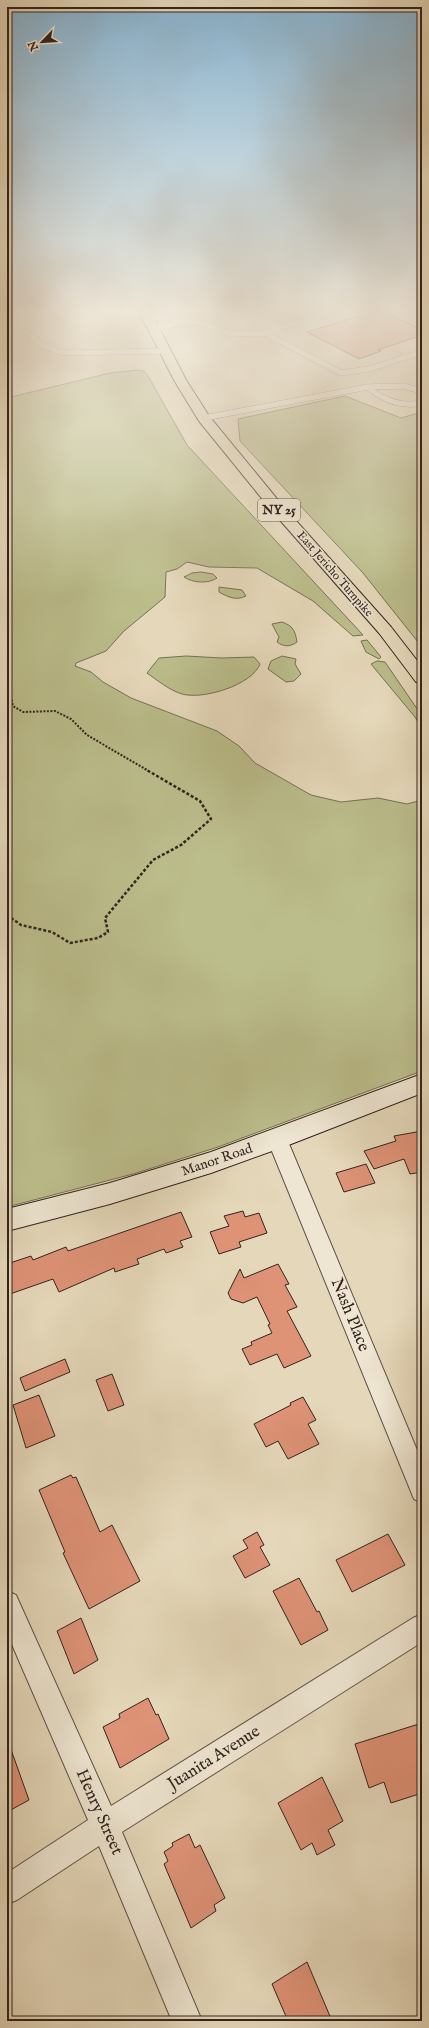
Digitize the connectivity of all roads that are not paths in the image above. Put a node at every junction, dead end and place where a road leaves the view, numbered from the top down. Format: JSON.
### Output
{"nodes":[{"id":1,"x":196,"y":405,"type":"edge"},
{"id":2,"x":275,"y":405,"type":"edge"},
{"id":3,"x":204,"y":418,"type":"junction"},
{"id":4,"x":422,"y":678,"type":"edge"},
{"id":5,"x":422,"y":1083,"type":"edge"},
{"id":6,"x":277,"y":1139,"type":"junction"},
{"id":7,"x":7,"y":1220,"type":"edge"},
{"id":8,"x":422,"y":1490,"type":"edge"},
{"id":9,"x":7,"y":1604,"type":"edge"},
{"id":10,"x":422,"y":1627,"type":"edge"},
{"id":11,"x":105,"y":1826,"type":"junction"},
{"id":12,"x":7,"y":1890,"type":"edge"},
{"id":13,"x":187,"y":2021,"type":"edge"}],
"edges":[{"from":1,"to":3,"type":"main road","name":"East Jericho Turnpike","number":"NY 25"},
{"from":2,"to":3,"type":"lane"},
{"from":3,"to":4,"type":"main road","name":"East Jericho Turnpike","number":"NY 25"},
{"from":5,"to":6,"type":"street","name":"Manor Road"},
{"from":6,"to":7,"type":"street","name":"Manor Road"},
{"from":6,"to":8,"type":"street","name":"Nash Place"},
{"from":9,"to":11,"type":"street","name":"Henry Street"},
{"from":10,"to":11,"type":"street","name":"Juanita Avenue"},
{"from":11,"to":12,"type":"street","name":"Juanita Avenue"},
{"from":11,"to":13,"type":"street","name":"Henry Street"}]}
